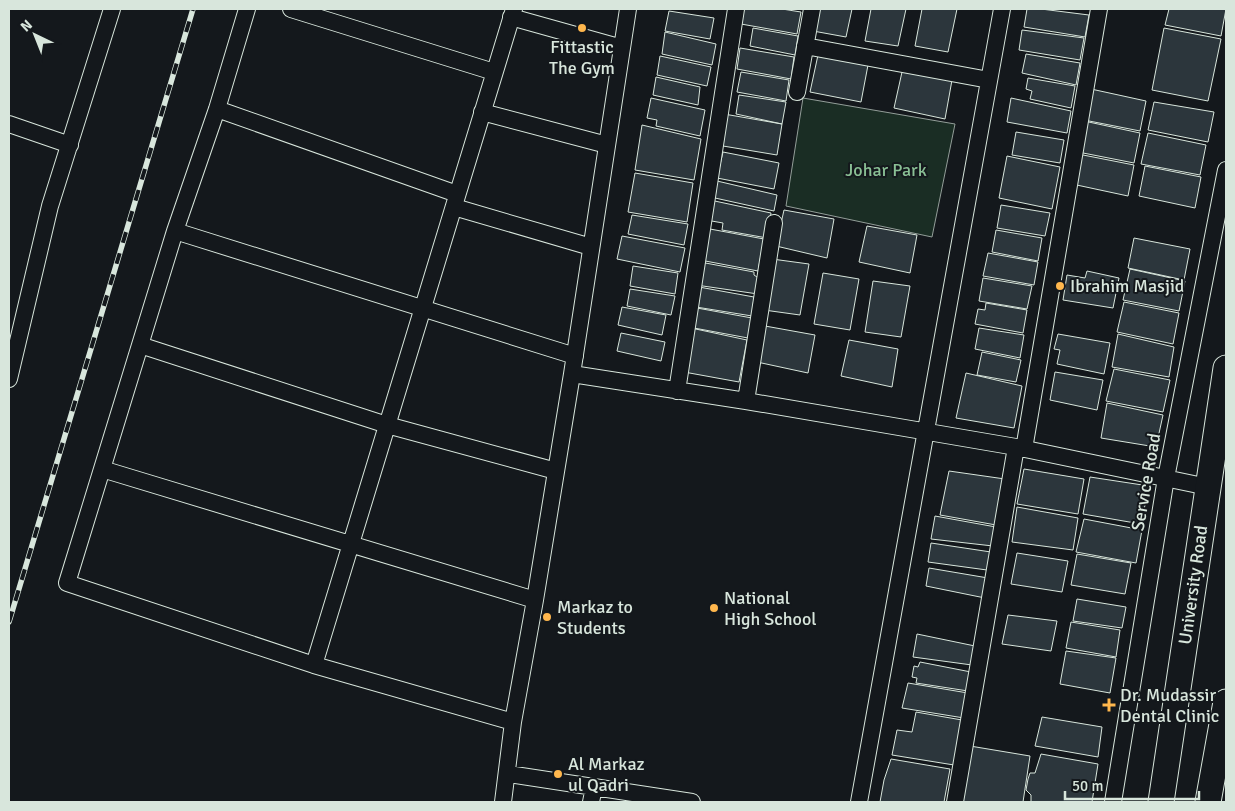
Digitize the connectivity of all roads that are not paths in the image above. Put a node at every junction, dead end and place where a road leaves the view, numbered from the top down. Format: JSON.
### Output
{"nodes":[{"id":1,"x":112,"y":9,"type":"edge"},
{"id":2,"x":247,"y":9,"type":"edge"},
{"id":3,"x":290,"y":9,"type":"edge"},
{"id":4,"x":628,"y":9,"type":"edge"},
{"id":5,"x":736,"y":9,"type":"edge"},
{"id":6,"x":812,"y":9,"type":"edge"},
{"id":7,"x":1002,"y":9,"type":"edge"},
{"id":8,"x":1099,"y":9,"type":"edge"},
{"id":9,"x":512,"y":13,"type":"edge"},
{"id":10,"x":805,"y":46,"type":"junction"},
{"id":11,"x":622,"y":48,"type":"junction"},
{"id":12,"x":494,"y":72,"type":"junction"},
{"id":13,"x":989,"y":80,"type":"junction"},
{"id":14,"x":797,"y":92,"type":"dead end"},
{"id":15,"x":217,"y":108,"type":"junction"},
{"id":16,"x":482,"y":112,"type":"junction"},
{"id":17,"x":9,"y":124,"type":"edge"},
{"id":18,"x":70,"y":145,"type":"junction"},
{"id":19,"x":607,"y":145,"type":"junction"},
{"id":20,"x":1226,"y":170,"type":"edge"},
{"id":21,"x":456,"y":200,"type":"junction"},
{"id":22,"x":774,"y":223,"type":"dead end"},
{"id":23,"x":175,"y":230,"type":"junction"},
{"id":24,"x":591,"y":247,"type":"junction"},
{"id":25,"x":423,"y":309,"type":"junction"},
{"id":26,"x":140,"y":345,"type":"junction"},
{"id":27,"x":575,"y":356,"type":"junction"},
{"id":28,"x":1226,"y":368,"type":"edge"},
{"id":29,"x":572,"y":374,"type":"junction"},
{"id":30,"x":9,"y":379,"type":"edge"},
{"id":31,"x":677,"y":391,"type":"junction"},
{"id":32,"x":746,"y":401,"type":"junction"},
{"id":33,"x":387,"y":425,"type":"junction"},
{"id":34,"x":926,"y":431,"type":"junction"},
{"id":35,"x":1020,"y":448,"type":"junction"},
{"id":36,"x":102,"y":469,"type":"junction"},
{"id":37,"x":556,"y":470,"type":"junction"},
{"id":38,"x":1166,"y":478,"type":"junction"},
{"id":39,"x":1208,"y":487,"type":"junction"},
{"id":40,"x":351,"y":545,"type":"junction"},
{"id":41,"x":535,"y":600,"type":"junction"},
{"id":42,"x":314,"y":665,"type":"junction"},
{"id":43,"x":1226,"y":702,"type":"edge"},
{"id":44,"x":513,"y":722,"type":"junction"},
{"id":45,"x":1169,"y":748,"type":"junction"},
{"id":46,"x":508,"y":774,"type":"junction"},
{"id":47,"x":592,"y":794,"type":"edge"},
{"id":48,"x":503,"y":802,"type":"edge"},
{"id":49,"x":692,"y":802,"type":"edge"},
{"id":50,"x":859,"y":802,"type":"edge"},
{"id":51,"x":955,"y":802,"type":"edge"},
{"id":52,"x":1113,"y":802,"type":"edge"},
{"id":53,"x":1153,"y":802,"type":"edge"},
{"id":54,"x":1161,"y":802,"type":"edge"},
{"id":55,"x":1208,"y":802,"type":"edge"}],
"edges":[{"from":1,"to":18,"type":"street"},
{"from":2,"to":15,"type":"street"},
{"from":3,"to":12,"type":"street"},
{"from":4,"to":11,"type":"street"},
{"from":5,"to":31,"type":"street"},
{"from":6,"to":10,"type":"street"},
{"from":7,"to":13,"type":"street"},
{"from":8,"to":35,"type":"street"},
{"from":9,"to":11,"type":"street"},
{"from":9,"to":12,"type":"street"},
{"from":10,"to":13,"type":"street"},
{"from":10,"to":14,"type":"street"},
{"from":11,"to":19,"type":"street"},
{"from":12,"to":16,"type":"street"},
{"from":13,"to":34,"type":"street"},
{"from":15,"to":21,"type":"street"},
{"from":15,"to":23,"type":"street"},
{"from":16,"to":19,"type":"street"},
{"from":16,"to":21,"type":"street"},
{"from":17,"to":18,"type":"street"},
{"from":18,"to":30,"type":"street"},
{"from":19,"to":24,"type":"street"},
{"from":20,"to":38,"type":"street","name":"Service Road"},
{"from":21,"to":24,"type":"street"},
{"from":21,"to":25,"type":"street"},
{"from":22,"to":32,"type":"street"},
{"from":23,"to":25,"type":"street"},
{"from":23,"to":26,"type":"street"},
{"from":24,"to":27,"type":"street"},
{"from":25,"to":27,"type":"street"},
{"from":25,"to":33,"type":"street"},
{"from":26,"to":33,"type":"street"},
{"from":26,"to":36,"type":"street"},
{"from":27,"to":29,"type":"street"},
{"from":28,"to":39,"type":"main road","name":"University Road"},
{"from":29,"to":31,"type":"street"},
{"from":29,"to":37,"type":"street"},
{"from":31,"to":32,"type":"street"},
{"from":32,"to":34,"type":"street"},
{"from":33,"to":37,"type":"street"},
{"from":33,"to":40,"type":"street"},
{"from":34,"to":35,"type":"street"},
{"from":34,"to":50,"type":"street"},
{"from":35,"to":38,"type":"street"},
{"from":35,"to":51,"type":"street"},
{"from":36,"to":40,"type":"street"},
{"from":36,"to":42,"type":"street"},
{"from":37,"to":41,"type":"street"},
{"from":38,"to":39,"type":"street"},
{"from":38,"to":52,"type":"street","name":"Service Road"},
{"from":39,"to":45,"type":"main road","name":"University Road"},
{"from":40,"to":41,"type":"street"},
{"from":40,"to":42,"type":"street"},
{"from":41,"to":44,"type":"street"},
{"from":42,"to":44,"type":"street"},
{"from":43,"to":55,"type":"main road"},
{"from":44,"to":46,"type":"street"},
{"from":45,"to":53,"type":"main road"},
{"from":45,"to":54,"type":"main road","name":"University Road"},
{"from":46,"to":47,"type":"street"},
{"from":46,"to":48,"type":"street"},
{"from":47,"to":49,"type":"street"}]}
